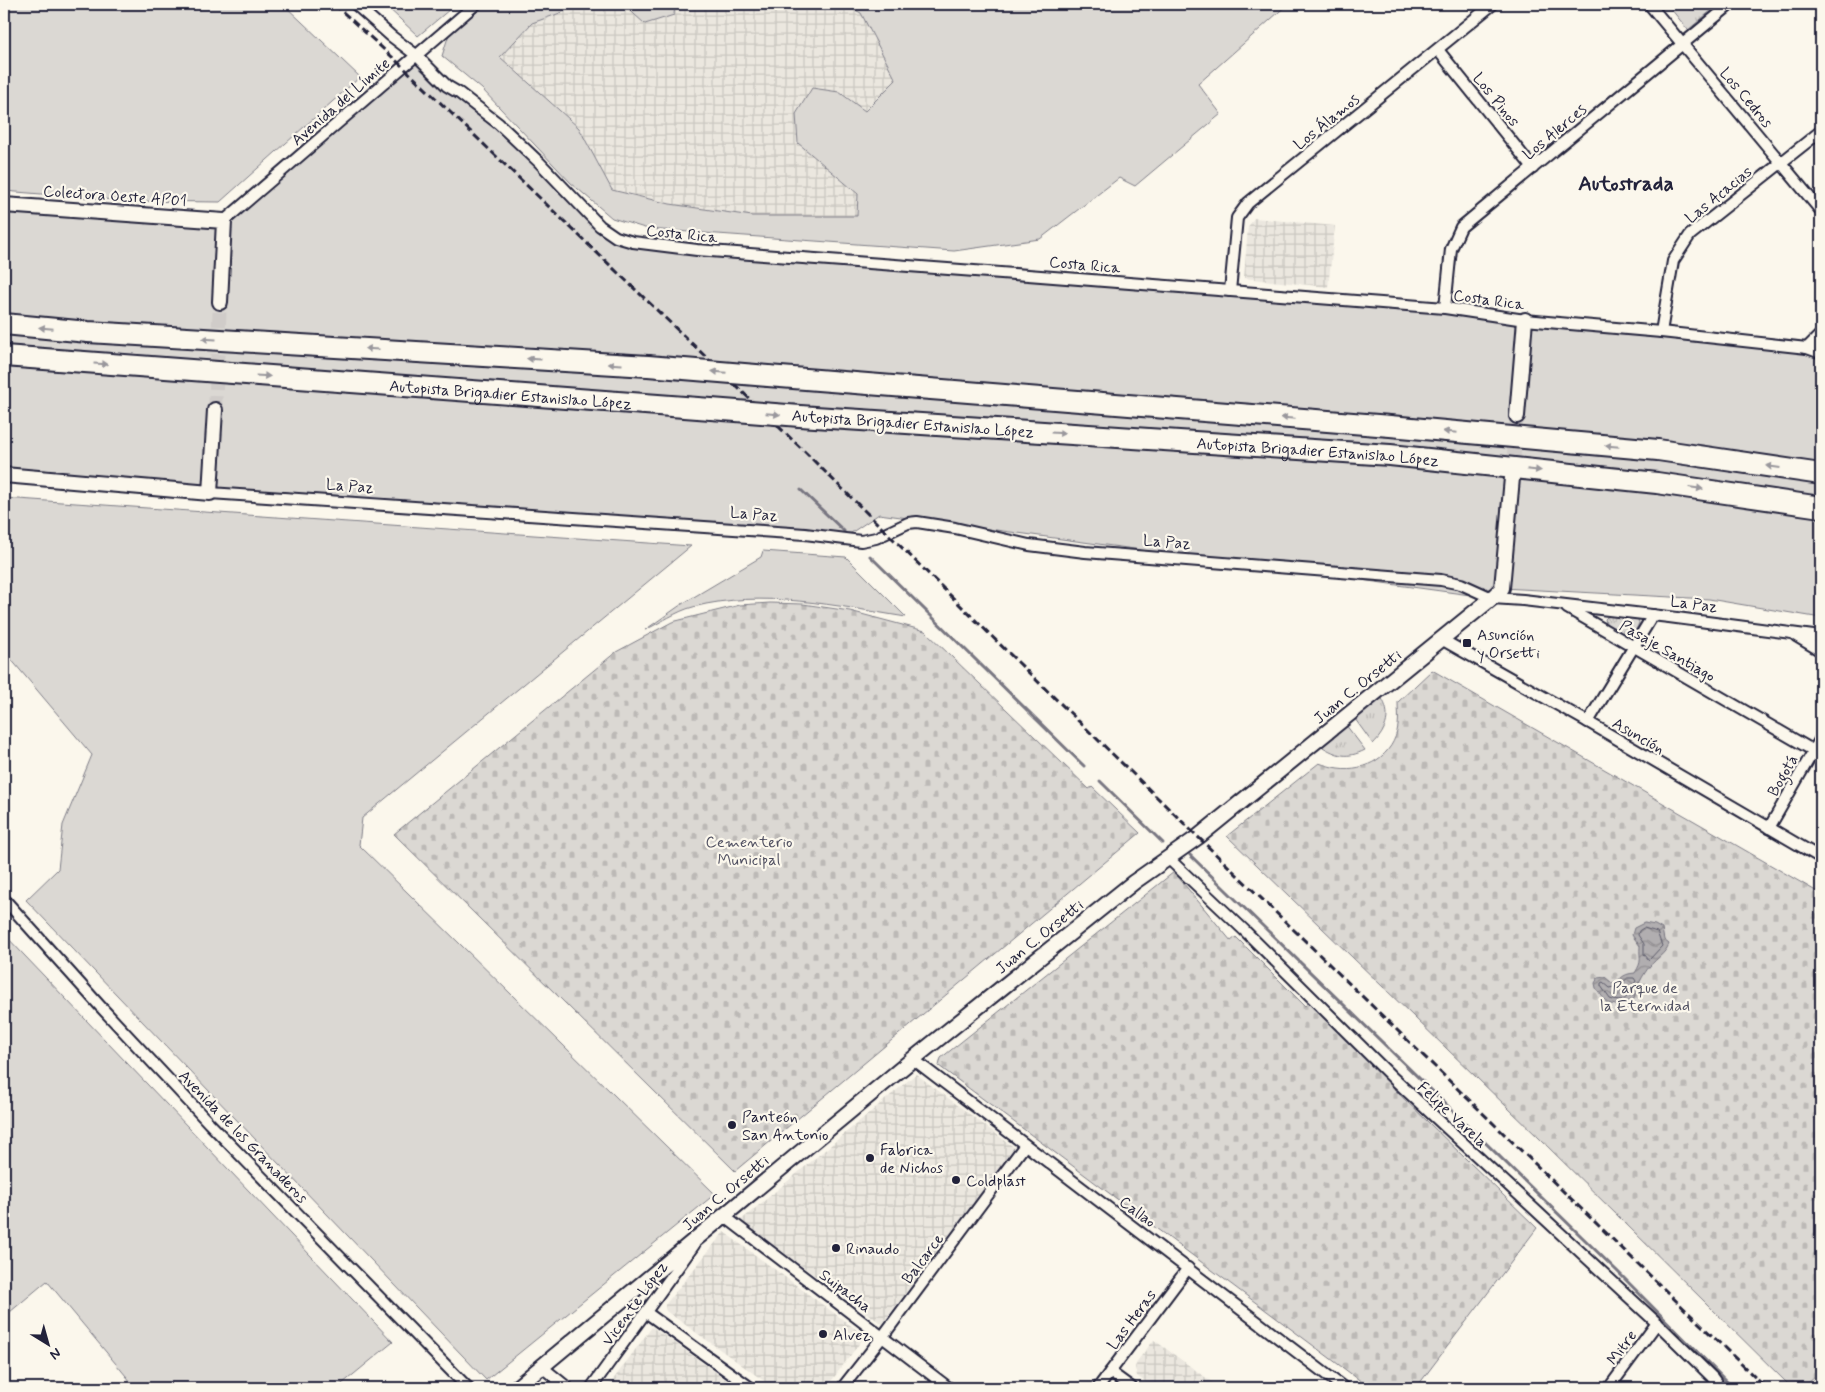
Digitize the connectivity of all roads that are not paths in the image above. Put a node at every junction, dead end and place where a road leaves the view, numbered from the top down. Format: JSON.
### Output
{"nodes":[{"id":1,"x":355,"y":4,"type":"edge"},
{"id":2,"x":476,"y":4,"type":"edge"},
{"id":3,"x":1493,"y":4,"type":"edge"},
{"id":4,"x":1649,"y":4,"type":"edge"},
{"id":5,"x":1731,"y":4,"type":"edge"},
{"id":6,"x":1682,"y":44,"type":"junction"},
{"id":7,"x":1438,"y":50,"type":"junction"},
{"id":8,"x":416,"y":55,"type":"junction"},
{"id":9,"x":1821,"y":131,"type":"edge"},
{"id":10,"x":1782,"y":162,"type":"junction"},
{"id":11,"x":1533,"y":168,"type":"junction"},
{"id":12,"x":4,"y":204,"type":"edge"},
{"id":13,"x":1821,"y":211,"type":"edge"},
{"id":14,"x":224,"y":221,"type":"junction"},
{"id":15,"x":1230,"y":291,"type":"junction"},
{"id":16,"x":220,"y":302,"type":"tunnel mouth"},
{"id":17,"x":1446,"y":308,"type":"junction"},
{"id":18,"x":1525,"y":320,"type":"junction"},
{"id":19,"x":4,"y":324,"type":"edge"},
{"id":20,"x":1661,"y":332,"type":"junction"},
{"id":21,"x":1821,"y":334,"type":"edge"},
{"id":22,"x":1807,"y":348,"type":"junction"},
{"id":23,"x":1821,"y":354,"type":"edge"},
{"id":24,"x":4,"y":356,"type":"edge"},
{"id":25,"x":215,"y":410,"type":"tunnel mouth"},
{"id":26,"x":1517,"y":416,"type":"tunnel mouth"},
{"id":27,"x":1821,"y":474,"type":"edge"},
{"id":28,"x":4,"y":475,"type":"edge"},
{"id":29,"x":1512,"y":478,"type":"tunnel mouth"},
{"id":30,"x":210,"y":492,"type":"junction"},
{"id":31,"x":1821,"y":507,"type":"edge"},
{"id":32,"x":1492,"y":598,"type":"junction"},
{"id":33,"x":1563,"y":606,"type":"junction"},
{"id":34,"x":1652,"y":615,"type":"junction"},
{"id":35,"x":1791,"y":633,"type":"junction"},
{"id":36,"x":1821,"y":637,"type":"edge"},
{"id":37,"x":1441,"y":639,"type":"junction"},
{"id":38,"x":1633,"y":647,"type":"junction"},
{"id":39,"x":1821,"y":651,"type":"edge"},
{"id":40,"x":1588,"y":722,"type":"junction"},
{"id":41,"x":1821,"y":738,"type":"edge"},
{"id":42,"x":1818,"y":753,"type":"edge"},
{"id":43,"x":1769,"y":828,"type":"junction"},
{"id":44,"x":1168,"y":858,"type":"junction"},
{"id":45,"x":1821,"y":858,"type":"edge"},
{"id":46,"x":4,"y":899,"type":"edge"},
{"id":47,"x":913,"y":1059,"type":"junction"},
{"id":48,"x":1025,"y":1145,"type":"junction"},
{"id":49,"x":724,"y":1216,"type":"junction"},
{"id":50,"x":702,"y":1234,"type":"junction"},
{"id":51,"x":1188,"y":1268,"type":"junction"},
{"id":52,"x":646,"y":1313,"type":"junction"},
{"id":53,"x":1657,"y":1323,"type":"junction"},
{"id":54,"x":883,"y":1336,"type":"junction"},
{"id":55,"x":542,"y":1367,"type":"junction"},
{"id":56,"x":1110,"y":1372,"type":"junction"},
{"id":57,"x":468,"y":1388,"type":"edge"},
{"id":58,"x":516,"y":1388,"type":"edge"},
{"id":59,"x":568,"y":1388,"type":"edge"},
{"id":60,"x":591,"y":1388,"type":"edge"},
{"id":61,"x":751,"y":1388,"type":"edge"},
{"id":62,"x":842,"y":1388,"type":"edge"},
{"id":63,"x":949,"y":1388,"type":"edge"},
{"id":64,"x":1098,"y":1388,"type":"edge"},
{"id":65,"x":1132,"y":1388,"type":"edge"},
{"id":66,"x":1344,"y":1388,"type":"edge"},
{"id":67,"x":1609,"y":1388,"type":"edge"},
{"id":68,"x":1720,"y":1388,"type":"edge"}],
"edges":[{"from":1,"to":8,"type":"street","name":"Costa Rica"},
{"from":2,"to":8,"type":"street","name":"Avenida del Límite"},
{"from":3,"to":7,"type":"street","name":"Los Álamos"},
{"from":4,"to":6,"type":"street","name":"Los Cedros"},
{"from":5,"to":6,"type":"street","name":"Los Alerces"},
{"from":6,"to":10,"type":"street","name":"Los Cedros"},
{"from":6,"to":11,"type":"street","name":"Los Alerces"},
{"from":7,"to":11,"type":"street","name":"Los Pinos"},
{"from":7,"to":15,"type":"street","name":"Los Álamos"},
{"from":8,"to":14,"type":"street","name":"Avenida del Límite"},
{"from":8,"to":15,"type":"street","name":"Costa Rica"},
{"from":9,"to":10,"type":"street","name":"Las Acacias"},
{"from":10,"to":13,"type":"street","name":"Los Cedros"},
{"from":10,"to":20,"type":"street","name":"Las Acacias"},
{"from":11,"to":17,"type":"street","name":"Los Alerces"},
{"from":12,"to":14,"type":"street","name":"Colectora Oeste AP01"},
{"from":14,"to":16,"type":"street"},
{"from":15,"to":17,"type":"street","name":"Costa Rica"},
{"from":17,"to":18,"type":"street","name":"Costa Rica"},
{"from":18,"to":20,"type":"street","name":"Costa Rica"},
{"from":18,"to":26,"type":"street"},
{"from":27,"to":19,"type":"highway","name":"Autopista Brigadier Estanislao López","one_way":true,"bridge":true},
{"from":20,"to":22,"type":"street","name":"Costa Rica"},
{"from":21,"to":22,"type":"street"},
{"from":22,"to":23,"type":"street","name":"Costa Rica"},
{"from":24,"to":31,"type":"highway","name":"Autopista Brigadier Estanislao López","one_way":true,"bridge":true},
{"from":25,"to":30,"type":"street"},
{"from":28,"to":30,"type":"street","name":"La Paz"},
{"from":29,"to":32,"type":"street","name":"Juan C. Orsetti"},
{"from":30,"to":32,"type":"street","name":"La Paz"},
{"from":32,"to":33,"type":"street","name":"Pasaje Santiago"},
{"from":32,"to":37,"type":"street","name":"Juan C. Orsetti"},
{"from":33,"to":34,"type":"street","name":"La Paz"},
{"from":33,"to":38,"type":"street","name":"Pasaje Santiago"},
{"from":34,"to":35,"type":"street","name":"La Paz"},
{"from":34,"to":38,"type":"street"},
{"from":35,"to":36,"type":"street","name":"La Paz"},
{"from":35,"to":39,"type":"street"},
{"from":37,"to":40,"type":"street","name":"Asunción"},
{"from":37,"to":44,"type":"street","name":"Juan C. Orsetti"},
{"from":38,"to":40,"type":"street"},
{"from":38,"to":42,"type":"street","name":"Pasaje Santiago"},
{"from":40,"to":43,"type":"street","name":"Asunción"},
{"from":41,"to":42,"type":"street","name":"Bogotá"},
{"from":42,"to":43,"type":"street","name":"Bogotá"},
{"from":43,"to":45,"type":"street","name":"Asunción"},
{"from":44,"to":47,"type":"street","name":"Juan C. Orsetti"},
{"from":44,"to":53,"type":"street","name":"Felipe Varela"},
{"from":46,"to":57,"type":"street","name":"Avenida de los Granaderos"},
{"from":47,"to":48,"type":"street","name":"Callao"},
{"from":47,"to":49,"type":"street","name":"Juan C. Orsetti"},
{"from":48,"to":51,"type":"street","name":"Callao"},
{"from":48,"to":54,"type":"street","name":"Balcarce"},
{"from":49,"to":50,"type":"street","name":"Juan C. Orsetti"},
{"from":49,"to":54,"type":"street","name":"Suipacha"},
{"from":50,"to":52,"type":"street","name":"Vicente López"},
{"from":50,"to":55,"type":"street","name":"Juan C. Orsetti"},
{"from":51,"to":56,"type":"street","name":"Las Heras"},
{"from":51,"to":66,"type":"street","name":"Callao"},
{"from":52,"to":60,"type":"street","name":"Vicente López"},
{"from":52,"to":61,"type":"street"},
{"from":53,"to":67,"type":"street","name":"Mitre"},
{"from":53,"to":68,"type":"street","name":"Felipe Varela"},
{"from":54,"to":62,"type":"street","name":"Balcarce"},
{"from":54,"to":63,"type":"street","name":"Suipacha"},
{"from":55,"to":58,"type":"street","name":"Juan C. Orsetti"},
{"from":55,"to":59,"type":"street"},
{"from":56,"to":64,"type":"street","name":"Las Heras"},
{"from":56,"to":65,"type":"street"}]}
